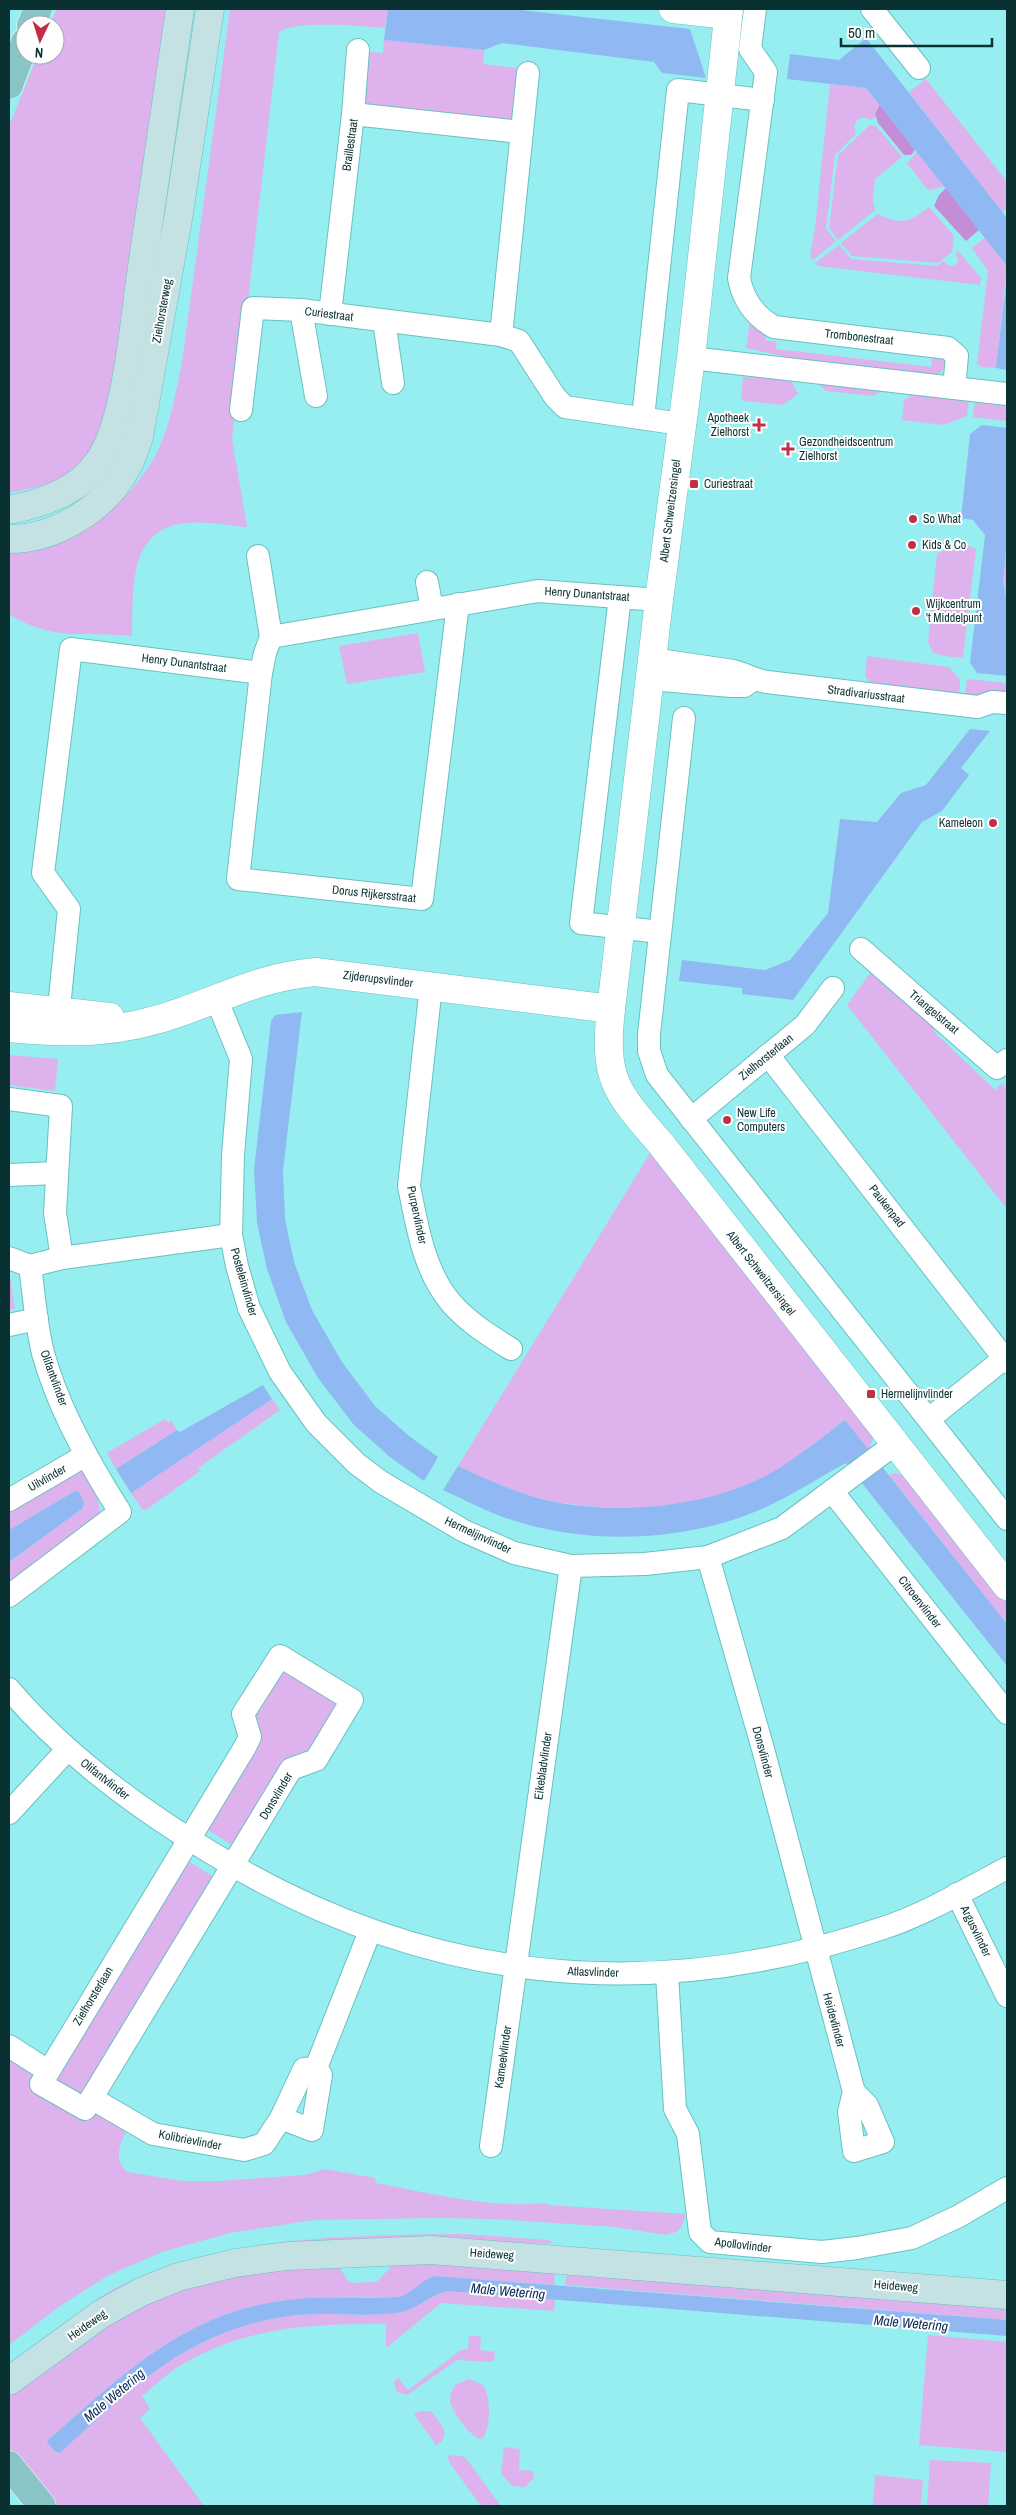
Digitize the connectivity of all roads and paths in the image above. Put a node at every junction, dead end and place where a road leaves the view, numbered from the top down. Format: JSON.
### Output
{"nodes":[{"id":1,"x":180,"y":9,"type":"edge"},
{"id":2,"x":210,"y":9,"type":"edge"},
{"id":3,"x":673,"y":9,"type":"edge"},
{"id":4,"x":755,"y":9,"type":"edge"},
{"id":5,"x":872,"y":9,"type":"edge"},
{"id":6,"x":729,"y":12,"type":"edge"},
{"id":7,"x":358,"y":50,"type":"dead end"},
{"id":8,"x":16,"y":65,"type":"edge"},
{"id":9,"x":919,"y":68,"type":"dead end"},
{"id":10,"x":528,"y":73,"type":"dead end"},
{"id":11,"x":9,"y":85,"type":"edge"},
{"id":12,"x":721,"y":95,"type":"junction"},
{"id":13,"x":763,"y":100,"type":"junction"},
{"id":14,"x":353,"y":114,"type":"junction"},
{"id":15,"x":521,"y":132,"type":"junction"},
{"id":16,"x":302,"y":310,"type":"junction"},
{"id":17,"x":330,"y":314,"type":"junction"},
{"id":18,"x":384,"y":321,"type":"junction"},
{"id":19,"x":501,"y":335,"type":"junction"},
{"id":20,"x":691,"y":358,"type":"junction"},
{"id":21,"x":393,"y":383,"type":"dead end"},
{"id":22,"x":954,"y":388,"type":"junction"},
{"id":23,"x":1006,"y":395,"type":"edge"},
{"id":24,"x":316,"y":396,"type":"dead end"},
{"id":25,"x":241,"y":410,"type":"dead end"},
{"id":26,"x":643,"y":418,"type":"junction"},
{"id":27,"x":681,"y":424,"type":"junction"},
{"id":28,"x":9,"y":510,"type":"edge"},
{"id":29,"x":9,"y":539,"type":"edge"},
{"id":30,"x":258,"y":556,"type":"dead end"},
{"id":31,"x":427,"y":582,"type":"dead end"},
{"id":32,"x":620,"y":597,"type":"junction"},
{"id":33,"x":659,"y":600,"type":"junction"},
{"id":34,"x":458,"y":604,"type":"junction"},
{"id":35,"x":432,"y":609,"type":"junction"},
{"id":36,"x":271,"y":638,"type":"junction"},
{"id":37,"x":651,"y":669,"type":"junction"},
{"id":38,"x":261,"y":673,"type":"junction"},
{"id":39,"x":1007,"y":703,"type":"edge"},
{"id":40,"x":978,"y":707,"type":"junction"},
{"id":41,"x":684,"y":718,"type":"dead end"},
{"id":42,"x":1007,"y":719,"type":"edge"},
{"id":43,"x":621,"y":927,"type":"junction"},
{"id":44,"x":660,"y":932,"type":"junction"},
{"id":45,"x":861,"y":949,"type":"dead end"},
{"id":46,"x":431,"y":986,"type":"junction"},
{"id":47,"x":833,"y":988,"type":"dead end"},
{"id":48,"x":216,"y":998,"type":"junction"},
{"id":49,"x":9,"y":1006,"type":"edge"},
{"id":50,"x":611,"y":1008,"type":"junction"},
{"id":51,"x":57,"y":1022,"type":"junction"},
{"id":52,"x":9,"y":1028,"type":"edge"},
{"id":53,"x":768,"y":1055,"type":"junction"},
{"id":54,"x":1007,"y":1060,"type":"edge"},
{"id":55,"x":9,"y":1099,"type":"edge"},
{"id":56,"x":691,"y":1119,"type":"junction"},
{"id":57,"x":57,"y":1173,"type":"junction"},
{"id":58,"x":9,"y":1175,"type":"edge"},
{"id":59,"x":231,"y":1235,"type":"junction"},
{"id":60,"x":9,"y":1258,"type":"edge"},
{"id":61,"x":62,"y":1258,"type":"junction"},
{"id":62,"x":30,"y":1266,"type":"junction"},
{"id":63,"x":37,"y":1319,"type":"junction"},
{"id":64,"x":9,"y":1325,"type":"edge"},
{"id":65,"x":510,"y":1349,"type":"dead end"},
{"id":66,"x":1006,"y":1359,"type":"edge"},
{"id":67,"x":929,"y":1419,"type":"junction"},
{"id":68,"x":895,"y":1444,"type":"junction"},
{"id":69,"x":86,"y":1455,"type":"junction"},
{"id":70,"x":832,"y":1491,"type":"junction"},
{"id":71,"x":9,"y":1500,"type":"edge"},
{"id":72,"x":418,"y":1505,"type":"joint"},
{"id":73,"x":1007,"y":1519,"type":"edge"},
{"id":74,"x":708,"y":1557,"type":"junction"},
{"id":75,"x":572,"y":1566,"type":"junction"},
{"id":76,"x":1007,"y":1586,"type":"edge"},
{"id":77,"x":9,"y":1596,"type":"edge"},
{"id":78,"x":314,"y":1676,"type":"joint"},
{"id":79,"x":9,"y":1689,"type":"edge"},
{"id":80,"x":1007,"y":1713,"type":"edge"},
{"id":81,"x":67,"y":1750,"type":"junction"},
{"id":82,"x":9,"y":1813,"type":"edge"},
{"id":83,"x":187,"y":1839,"type":"junction"},
{"id":84,"x":233,"y":1867,"type":"junction"},
{"id":85,"x":1007,"y":1868,"type":"edge"},
{"id":86,"x":958,"y":1894,"type":"junction"},
{"id":87,"x":370,"y":1931,"type":"junction"},
{"id":88,"x":815,"y":1948,"type":"junction"},
{"id":89,"x":516,"y":1967,"type":"junction"},
{"id":90,"x":667,"y":1974,"type":"junction"},
{"id":91,"x":1007,"y":1996,"type":"edge"},
{"id":92,"x":9,"y":2046,"type":"edge"},
{"id":93,"x":316,"y":2068,"type":"junction"},
{"id":94,"x":48,"y":2071,"type":"junction"},
{"id":95,"x":854,"y":2092,"type":"dead end"},
{"id":96,"x":93,"y":2099,"type":"junction"},
{"id":97,"x":280,"y":2118,"type":"junction"},
{"id":98,"x":490,"y":2146,"type":"dead end"},
{"id":99,"x":1007,"y":2188,"type":"edge"},
{"id":100,"x":1007,"y":2294,"type":"edge"},
{"id":101,"x":9,"y":2381,"type":"edge"},
{"id":102,"x":9,"y":2465,"type":"edge"},
{"id":103,"x":42,"y":2506,"type":"edge"}],
"edges":[{"from":1,"to":28,"type":"main road","name":"Zielhorsterweg"},
{"from":2,"to":29,"type":"main road","name":"Zielhorsterweg"},
{"from":3,"to":6,"type":"street"},
{"from":4,"to":13,"type":"street"},
{"from":5,"to":9,"type":"street"},
{"from":6,"to":12,"type":"street","name":"Albert Schweitzersingel"},
{"from":7,"to":14,"type":"street"},
{"from":8,"to":11,"type":"main road"},
{"from":10,"to":15,"type":"street"},
{"from":12,"to":13,"type":"street"},
{"from":12,"to":20,"type":"street","name":"Albert Schweitzersingel"},
{"from":12,"to":26,"type":"street"},
{"from":13,"to":22,"type":"street","name":"Trombonestraat"},
{"from":14,"to":15,"type":"street","name":"Braillestraat"},
{"from":14,"to":17,"type":"street","name":"Braillestraat"},
{"from":15,"to":19,"type":"street"},
{"from":16,"to":17,"type":"street","name":"Curiestraat"},
{"from":16,"to":24,"type":"street"},
{"from":16,"to":25,"type":"street","name":"Curiestraat"},
{"from":17,"to":18,"type":"street","name":"Curiestraat"},
{"from":18,"to":19,"type":"street","name":"Curiestraat"},
{"from":18,"to":21,"type":"street"},
{"from":19,"to":26,"type":"street","name":"Curiestraat"},
{"from":20,"to":22,"type":"street"},
{"from":20,"to":27,"type":"street","name":"Albert Schweitzersingel"},
{"from":22,"to":23,"type":"street"},
{"from":26,"to":27,"type":"street","name":"Curiestraat"},
{"from":27,"to":33,"type":"street","name":"Albert Schweitzersingel"},
{"from":30,"to":36,"type":"street"},
{"from":31,"to":35,"type":"street"},
{"from":32,"to":33,"type":"street","name":"Henry Dunantstraat"},
{"from":32,"to":34,"type":"street","name":"Henry Dunantstraat"},
{"from":32,"to":43,"type":"street"},
{"from":33,"to":37,"type":"street","name":"Albert Schweitzersingel"},
{"from":34,"to":35,"type":"street","name":"Henry Dunantstraat"},
{"from":34,"to":38,"type":"street","name":"Dorus Rijkersstraat"},
{"from":35,"to":36,"type":"street","name":"Henry Dunantstraat"},
{"from":36,"to":38,"type":"street"},
{"from":37,"to":40,"type":"street","name":"Stradivariusstraat"},
{"from":37,"to":43,"type":"street","name":"Albert Schweitzersingel"},
{"from":38,"to":51,"type":"street","name":"Henry Dunantstraat"},
{"from":39,"to":40,"type":"street","name":"Stradivariusstraat"},
{"from":40,"to":42,"type":"street","name":"Stradivariusstraat"},
{"from":41,"to":44,"type":"street"},
{"from":43,"to":44,"type":"street"},
{"from":43,"to":50,"type":"street","name":"Albert Schweitzersingel"},
{"from":44,"to":56,"type":"street"},
{"from":45,"to":54,"type":"street","name":"Triangelstraat"},
{"from":46,"to":48,"type":"street","name":"Zijderupsvlinder"},
{"from":46,"to":50,"type":"street","name":"Zijderupsvlinder"},
{"from":46,"to":65,"type":"street","name":"Purpervlinder"},
{"from":47,"to":53,"type":"street","name":"Zielhorsterlaan"},
{"from":48,"to":51,"type":"street","name":"Zijderupsvlinder"},
{"from":48,"to":59,"type":"street","name":"Posteleinvlinder"},
{"from":49,"to":51,"type":"street","name":"Zijderupsvlinder"},
{"from":50,"to":68,"type":"street","name":"Albert Schweitzersingel"},
{"from":51,"to":52,"type":"street","name":"Zijderupsvlinder"},
{"from":53,"to":56,"type":"street","name":"Zielhorsterlaan"},
{"from":53,"to":66,"type":"street","name":"Paukenpad"},
{"from":55,"to":57,"type":"street"},
{"from":56,"to":67,"type":"street"},
{"from":57,"to":58,"type":"street"},
{"from":57,"to":61,"type":"street"},
{"from":59,"to":61,"type":"street"},
{"from":59,"to":72,"type":"street","name":"Posteleinvlinder"},
{"from":60,"to":62,"type":"street"},
{"from":61,"to":62,"type":"street"},
{"from":62,"to":63,"type":"street","name":"Olifantvlinder"},
{"from":63,"to":64,"type":"street"},
{"from":63,"to":69,"type":"street","name":"Olifantvlinder"},
{"from":66,"to":67,"type":"street","name":"Paukenpad"},
{"from":67,"to":73,"type":"street"},
{"from":68,"to":70,"type":"street","name":"Hermelijnvlinder"},
{"from":68,"to":76,"type":"street","name":"Albert Schweitzersingel"},
{"from":69,"to":71,"type":"street","name":"Uilvlinder"},
{"from":69,"to":77,"type":"street","name":"Olifantvlinder"},
{"from":70,"to":74,"type":"street","name":"Hermelijnvlinder"},
{"from":70,"to":80,"type":"street","name":"Citroenvlinder"},
{"from":72,"to":75,"type":"street","name":"Hermelijnvlinder"},
{"from":74,"to":75,"type":"street","name":"Hermelijnvlinder"},
{"from":74,"to":88,"type":"street","name":"Donsvlinder"},
{"from":75,"to":89,"type":"street","name":"Eikebladvlinder"},
{"from":78,"to":83,"type":"street","name":"Zielhorsterlaan"},
{"from":78,"to":84,"type":"street","name":"Donsvlinder"},
{"from":79,"to":81,"type":"street","name":"Olifantvlinder"},
{"from":81,"to":82,"type":"street"},
{"from":81,"to":83,"type":"street","name":"Olifantvlinder"},
{"from":83,"to":84,"type":"street","name":"Atlasvlinder"},
{"from":83,"to":94,"type":"street","name":"Zielhorsterlaan"},
{"from":84,"to":87,"type":"street","name":"Atlasvlinder"},
{"from":84,"to":96,"type":"street"},
{"from":85,"to":86,"type":"street","name":"Atlasvlinder"},
{"from":86,"to":88,"type":"street","name":"Atlasvlinder"},
{"from":86,"to":91,"type":"street","name":"Argusvlinder"},
{"from":87,"to":89,"type":"street","name":"Atlasvlinder"},
{"from":87,"to":93,"type":"street"},
{"from":88,"to":90,"type":"street","name":"Atlasvlinder"},
{"from":88,"to":95,"type":"street","name":"Heidevlinder"},
{"from":89,"to":90,"type":"street","name":"Atlasvlinder"},
{"from":89,"to":98,"type":"street","name":"Kameelvlinder"},
{"from":90,"to":99,"type":"street","name":"Apollovlinder"},
{"from":92,"to":94,"type":"street"},
{"from":93,"to":97,"type":"street","name":"Kolibrievlinder"},
{"from":93,"to":97,"type":"street"},
{"from":94,"to":96,"type":"street"},
{"from":96,"to":97,"type":"street","name":"Kolibrievlinder"},
{"from":100,"to":101,"type":"main road","name":"Heideweg"},
{"from":102,"to":103,"type":"main road"}]}
